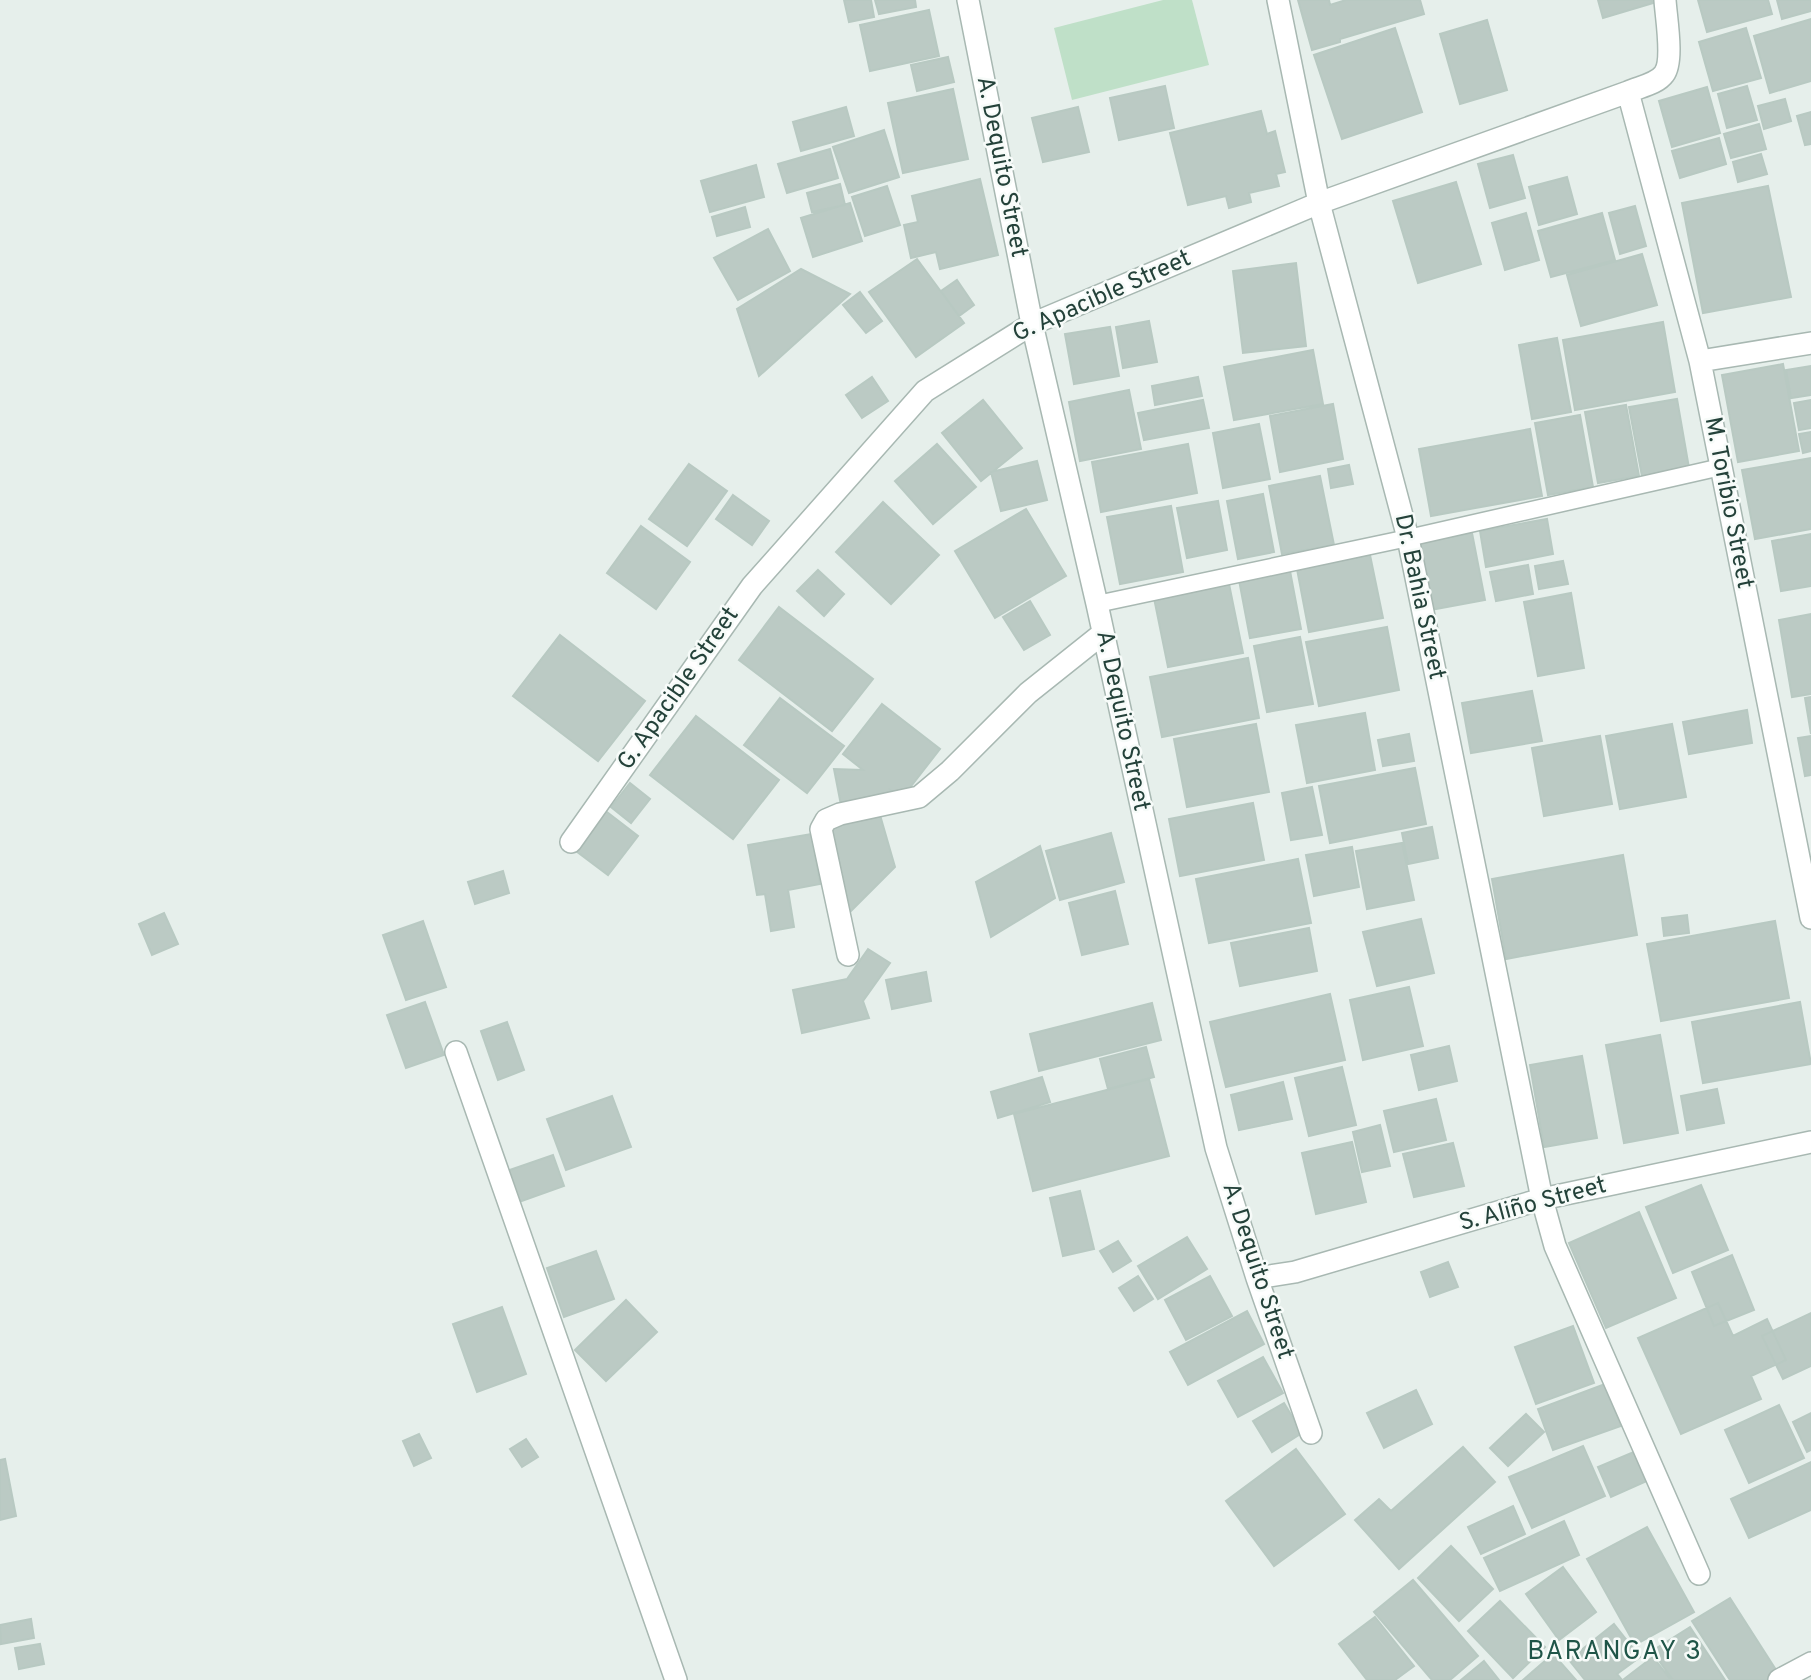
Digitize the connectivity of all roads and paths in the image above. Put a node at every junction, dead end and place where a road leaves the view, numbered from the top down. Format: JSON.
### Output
{"nodes":[{"id":1,"x":968,"y":0,"type":"edge"},
{"id":2,"x":1278,"y":0,"type":"edge"},
{"id":3,"x":1665,"y":0,"type":"edge"},
{"id":4,"x":1628,"y":92,"type":"junction"},
{"id":5,"x":1319,"y":203,"type":"junction"},
{"id":6,"x":1032,"y":324,"type":"junction"},
{"id":7,"x":1811,"y":343,"type":"edge"},
{"id":8,"x":1700,"y":361,"type":"junction"},
{"id":9,"x":1721,"y":467,"type":"junction"},
{"id":10,"x":1408,"y":538,"type":"junction"},
{"id":11,"x":1097,"y":604,"type":"junction"},
{"id":12,"x":1102,"y":634,"type":"junction"},
{"id":13,"x":571,"y":842,"type":"dead end"},
{"id":14,"x":1811,"y":918,"type":"edge"},
{"id":15,"x":848,"y":955,"type":"dead end"},
{"id":16,"x":456,"y":1052,"type":"dead end"},
{"id":17,"x":1811,"y":1142,"type":"edge"},
{"id":18,"x":1542,"y":1199,"type":"junction"},
{"id":19,"x":1257,"y":1278,"type":"junction"},
{"id":20,"x":1311,"y":1433,"type":"dead end"},
{"id":21,"x":1699,"y":1574,"type":"dead end"},
{"id":22,"x":1811,"y":1662,"type":"edge"},
{"id":23,"x":676,"y":1680,"type":"edge"},
{"id":24,"x":1779,"y":1680,"type":"edge"}],
"edges":[{"from":1,"to":6,"type":"street","name":"A. Dequito Street"},
{"from":2,"to":5,"type":"street","name":"Dr. Bahia Street"},
{"from":3,"to":4,"type":"street","name":"G. Apacible Street"},
{"from":4,"to":5,"type":"street","name":"G. Apacible Street"},
{"from":4,"to":8,"type":"street","name":"M. Toribio Street"},
{"from":5,"to":6,"type":"street","name":"G. Apacible Street"},
{"from":5,"to":10,"type":"street","name":"Dr. Bahia Street"},
{"from":6,"to":11,"type":"street","name":"A. Dequito Street"},
{"from":6,"to":13,"type":"street","name":"G. Apacible Street"},
{"from":7,"to":8,"type":"street"},
{"from":8,"to":9,"type":"street","name":"M. Toribio Street"},
{"from":9,"to":10,"type":"lane"},
{"from":9,"to":14,"type":"street","name":"M. Toribio Street"},
{"from":10,"to":11,"type":"lane"},
{"from":10,"to":18,"type":"street","name":"Dr. Bahia Street"},
{"from":11,"to":12,"type":"street","name":"A. Dequito Street"},
{"from":12,"to":15,"type":"street"},
{"from":12,"to":19,"type":"street","name":"A. Dequito Street"},
{"from":16,"to":23,"type":"street"},
{"from":17,"to":18,"type":"street","name":"S. Aliño Street"},
{"from":18,"to":19,"type":"street","name":"S. Aliño Street"},
{"from":18,"to":21,"type":"street","name":"Dr. Bahia Street"},
{"from":19,"to":20,"type":"street","name":"A. Dequito Street"},
{"from":22,"to":24,"type":"street"}]}
